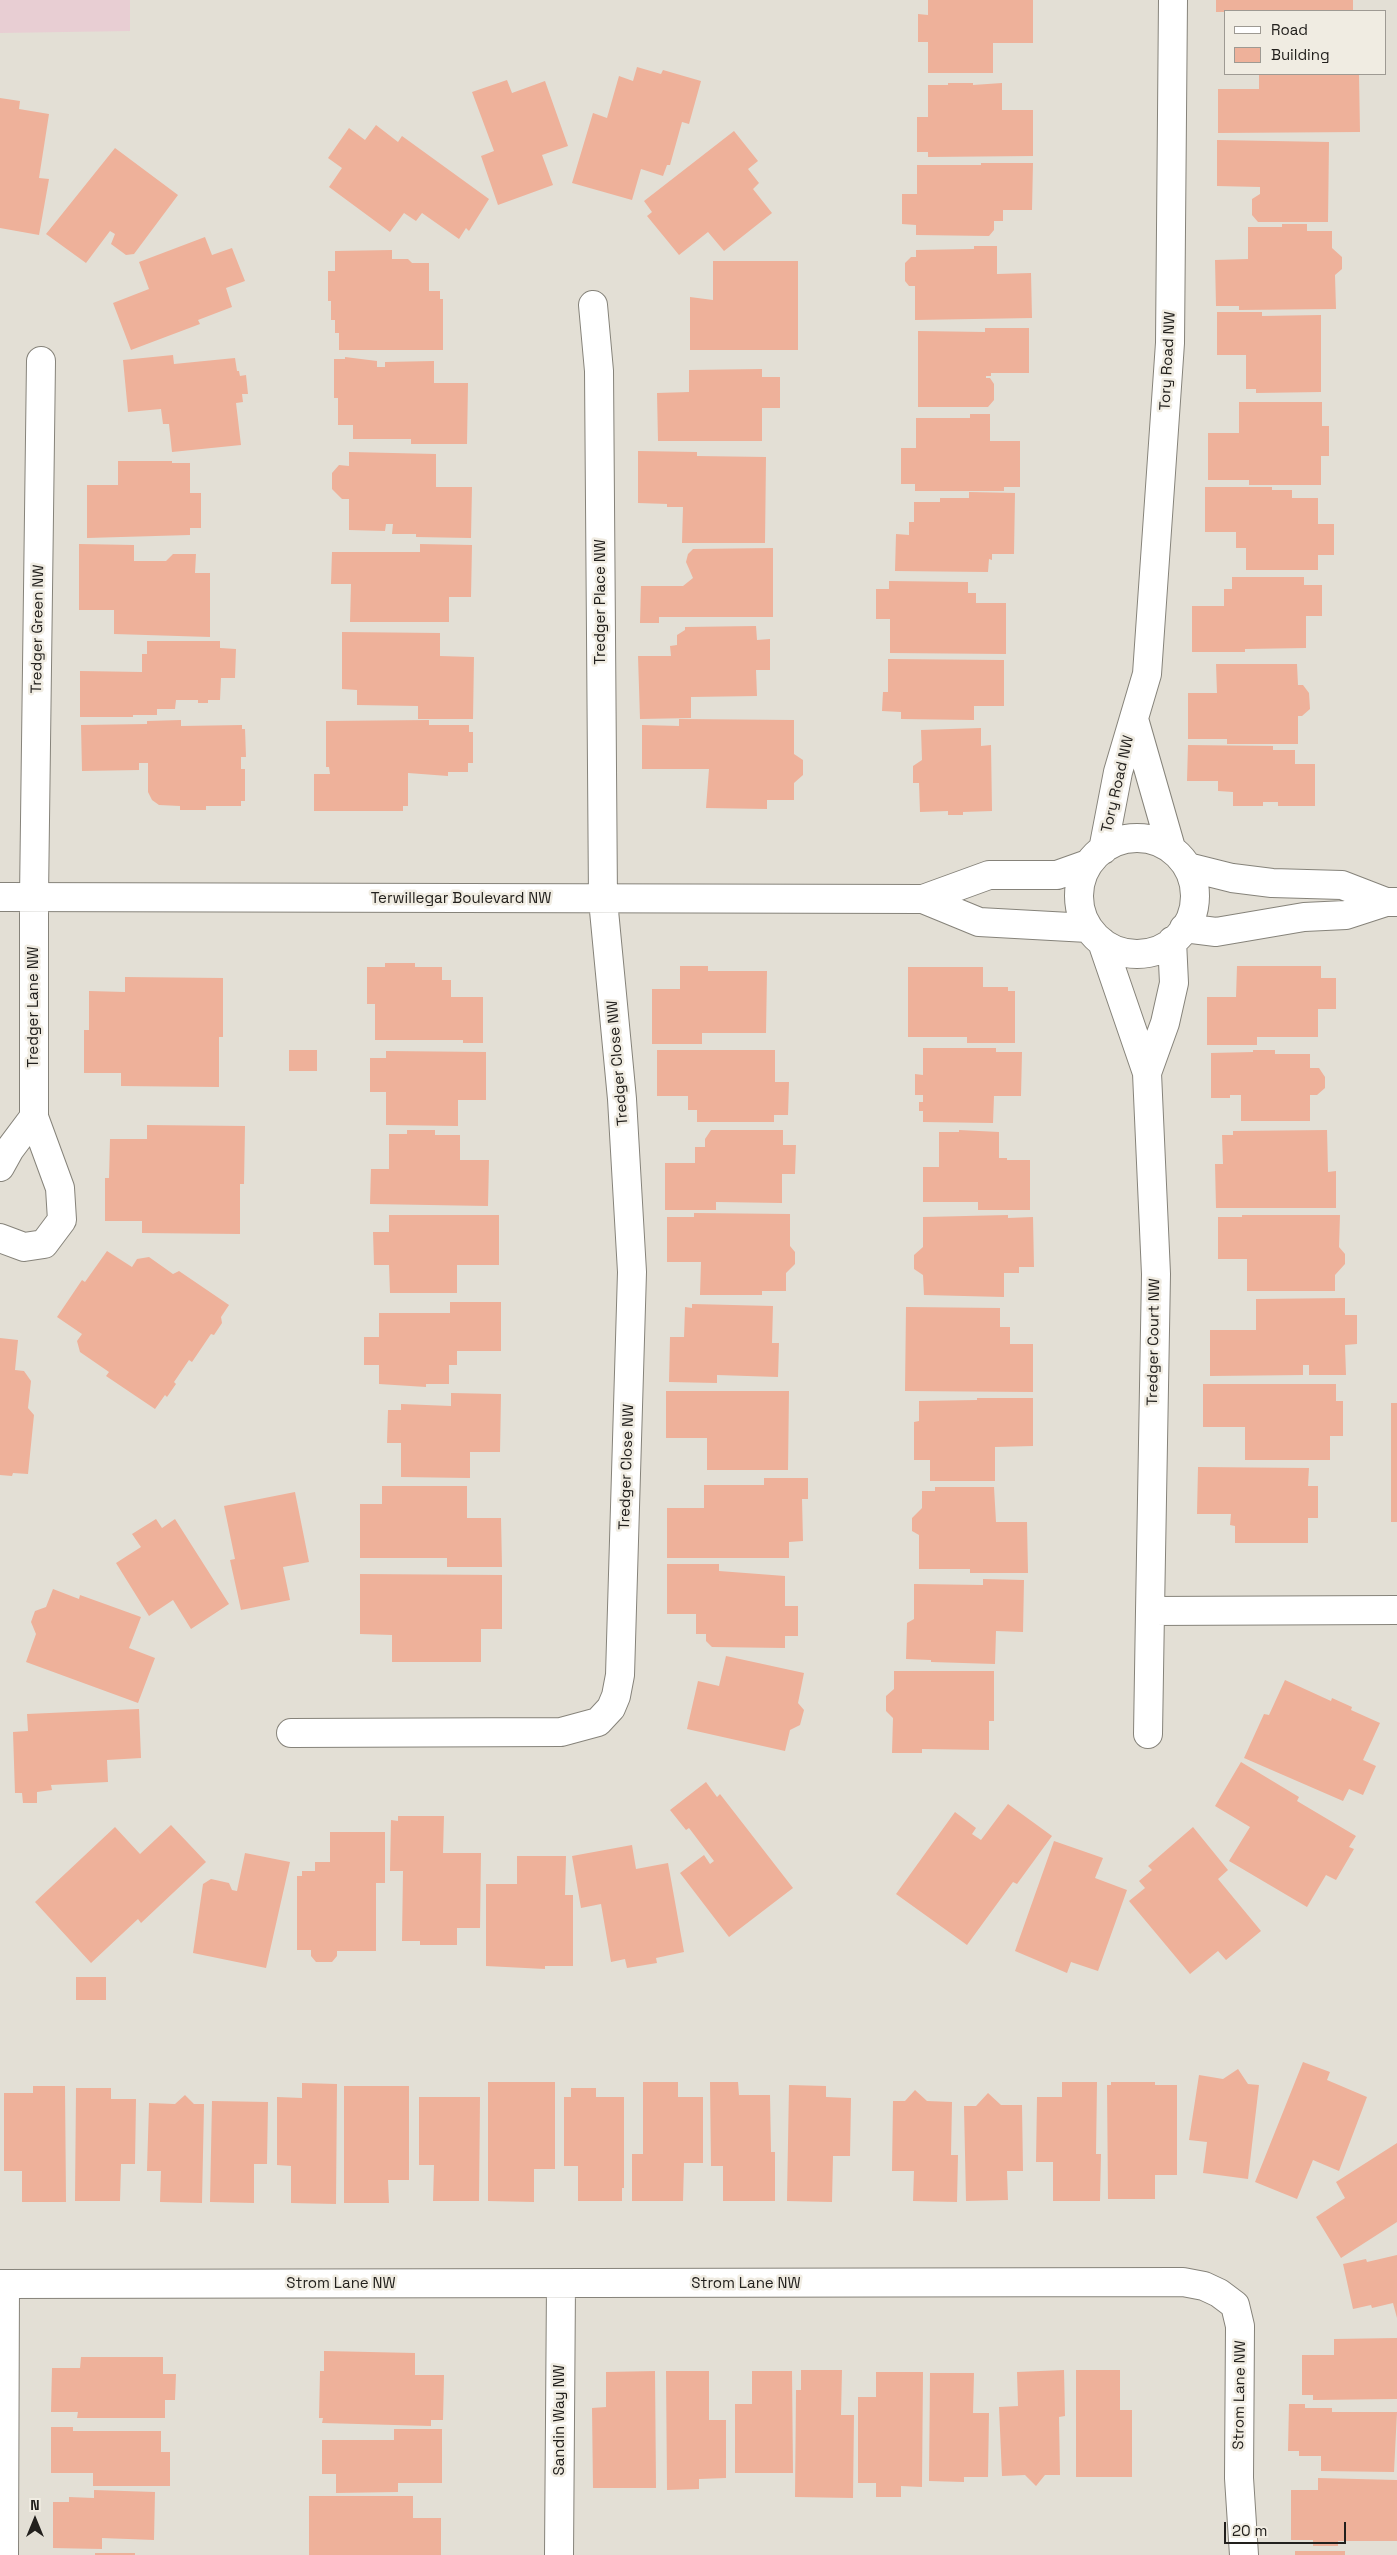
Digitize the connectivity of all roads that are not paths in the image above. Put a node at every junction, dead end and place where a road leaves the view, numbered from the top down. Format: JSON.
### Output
{"nodes":[{"id":1,"x":1174,"y":0,"type":"edge"},
{"id":2,"x":593,"y":305,"type":"dead end"},
{"id":3,"x":41,"y":361,"type":"dead end"},
{"id":4,"x":1134,"y":719,"type":"junction"},
{"id":5,"x":1095,"y":857,"type":"junction"},
{"id":6,"x":1179,"y":858,"type":"junction"},
{"id":7,"x":0,"y":897,"type":"edge"},
{"id":8,"x":34,"y":897,"type":"junction"},
{"id":9,"x":923,"y":899,"type":"junction"},
{"id":10,"x":603,"y":900,"type":"junction"},
{"id":11,"x":1392,"y":902,"type":"edge"},
{"id":12,"x":1178,"y":934,"type":"junction"},
{"id":13,"x":1095,"y":935,"type":"junction"},
{"id":14,"x":1148,"y":1073,"type":"junction"},
{"id":15,"x":34,"y":1117,"type":"junction"},
{"id":16,"x":0,"y":1167,"type":"edge"},
{"id":17,"x":0,"y":1238,"type":"edge"},
{"id":18,"x":1397,"y":1610,"type":"edge"},
{"id":19,"x":1150,"y":1611,"type":"junction"},
{"id":20,"x":291,"y":1733,"type":"dead end"},
{"id":21,"x":1148,"y":1734,"type":"dead end"},
{"id":22,"x":3,"y":2284,"type":"edge"},
{"id":23,"x":561,"y":2284,"type":"junction"},
{"id":24,"x":4,"y":2555,"type":"edge"},
{"id":25,"x":559,"y":2555,"type":"edge"},
{"id":26,"x":1244,"y":2555,"type":"edge"}],
"edges":[{"from":1,"to":4,"type":"street","name":"Tory Road NW"},
{"from":2,"to":10,"type":"street","name":"Tredger Place NW"},
{"from":3,"to":8,"type":"street","name":"Tredger Green NW"},
{"from":4,"to":5,"type":"street","name":"Tory Road NW"},
{"from":4,"to":6,"type":"street","name":"Tory Road NW"},
{"from":5,"to":6,"type":"street","name":"Tory Road NW"},
{"from":5,"to":9,"type":"street","name":"Terwillegar Boulevard NW"},
{"from":5,"to":13,"type":"street","name":"Tory Road NW"},
{"from":6,"to":11,"type":"street"},
{"from":6,"to":12,"type":"street","name":"Tory Road NW"},
{"from":7,"to":8,"type":"street","name":"Terwillegar Boulevard NW"},
{"from":8,"to":10,"type":"street","name":"Terwillegar Boulevard NW"},
{"from":8,"to":15,"type":"street","name":"Tredger Lane NW"},
{"from":9,"to":10,"type":"street","name":"Terwillegar Boulevard NW"},
{"from":9,"to":13,"type":"street","name":"Terwillegar Boulevard NW"},
{"from":10,"to":20,"type":"street","name":"Tredger Close NW"},
{"from":11,"to":12,"type":"street"},
{"from":12,"to":13,"type":"street"},
{"from":12,"to":14,"type":"street","name":"Tredger Court NW"},
{"from":13,"to":14,"type":"street","name":"Tredger Court NW"},
{"from":14,"to":19,"type":"street","name":"Tredger Court NW"},
{"from":15,"to":16,"type":"street"},
{"from":15,"to":17,"type":"street","name":"Tredger Lane NW"},
{"from":18,"to":19,"type":"street"},
{"from":19,"to":21,"type":"street","name":"Tredger Court NW"},
{"from":22,"to":23,"type":"street","name":"Strom Lane NW"},
{"from":22,"to":24,"type":"street"},
{"from":23,"to":25,"type":"street","name":"Sandin Way NW"},
{"from":23,"to":26,"type":"street","name":"Strom Lane NW"}]}
